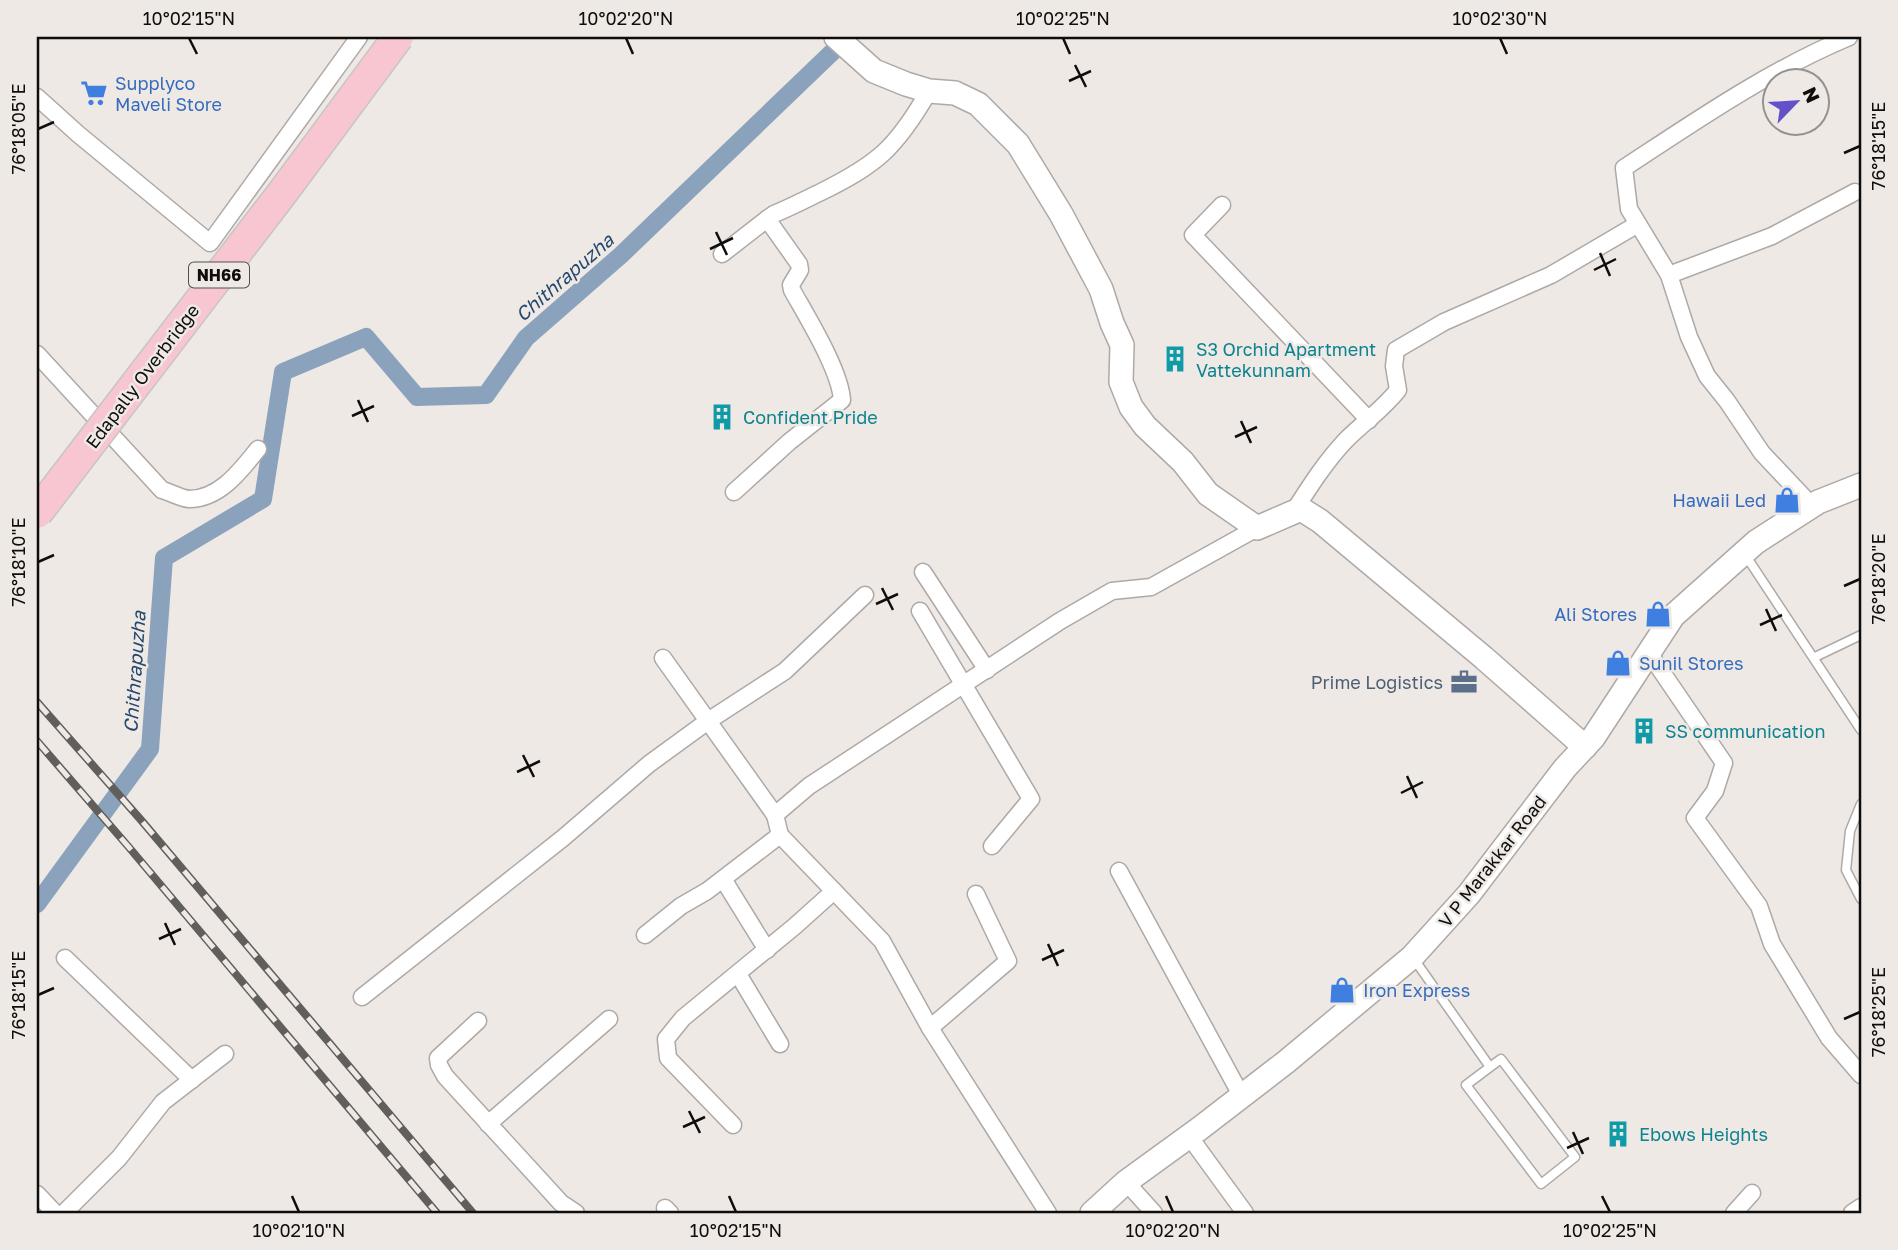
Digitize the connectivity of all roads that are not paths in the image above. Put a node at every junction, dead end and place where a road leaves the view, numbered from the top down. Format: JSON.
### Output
{"nodes":[{"id":1,"x":359,"y":37,"type":"edge"},
{"id":2,"x":398,"y":37,"type":"edge"},
{"id":3,"x":835,"y":37,"type":"edge"},
{"id":4,"x":1849,"y":37,"type":"edge"},
{"id":5,"x":1822,"y":42,"type":"edge"},
{"id":6,"x":929,"y":91,"type":"junction"},
{"id":7,"x":37,"y":97,"type":"edge"},
{"id":8,"x":1855,"y":192,"type":"dead end"},
{"id":9,"x":1222,"y":205,"type":"dead end"},
{"id":10,"x":767,"y":219,"type":"junction"},
{"id":11,"x":1638,"y":225,"type":"junction"},
{"id":12,"x":722,"y":254,"type":"dead end"},
{"id":13,"x":1669,"y":275,"type":"junction"},
{"id":14,"x":37,"y":354,"type":"edge"},
{"id":15,"x":1369,"y":420,"type":"junction"},
{"id":16,"x":258,"y":449,"type":"dead end"},
{"id":17,"x":1861,"y":485,"type":"edge"},
{"id":18,"x":734,"y":492,"type":"dead end"},
{"id":19,"x":1812,"y":506,"type":"junction"},
{"id":20,"x":1294,"y":511,"type":"junction"},
{"id":21,"x":37,"y":513,"type":"edge"},
{"id":22,"x":1257,"y":528,"type":"junction"},
{"id":23,"x":1744,"y":553,"type":"junction"},
{"id":24,"x":923,"y":572,"type":"dead end"},
{"id":25,"x":865,"y":595,"type":"dead end"},
{"id":26,"x":920,"y":611,"type":"dead end"},
{"id":27,"x":1861,"y":635,"type":"edge"},
{"id":28,"x":1649,"y":653,"type":"junction"},
{"id":29,"x":1815,"y":657,"type":"junction"},
{"id":30,"x":663,"y":658,"type":"dead end"},
{"id":31,"x":987,"y":670,"type":"junction"},
{"id":32,"x":964,"y":686,"type":"junction"},
{"id":33,"x":708,"y":721,"type":"junction"},
{"id":34,"x":1861,"y":730,"type":"edge"},
{"id":35,"x":1584,"y":747,"type":"junction"},
{"id":36,"x":1861,"y":804,"type":"edge"},
{"id":37,"x":775,"y":815,"type":"junction"},
{"id":38,"x":780,"y":835,"type":"junction"},
{"id":39,"x":992,"y":846,"type":"dead end"},
{"id":40,"x":1119,"y":871,"type":"dead end"},
{"id":41,"x":723,"y":879,"type":"junction"},
{"id":42,"x":834,"y":891,"type":"junction"},
{"id":43,"x":976,"y":894,"type":"dead end"},
{"id":44,"x":1861,"y":899,"type":"edge"},
{"id":45,"x":645,"y":935,"type":"dead end"},
{"id":46,"x":767,"y":950,"type":"junction"},
{"id":47,"x":1412,"y":957,"type":"junction"},
{"id":48,"x":65,"y":958,"type":"dead end"},
{"id":49,"x":738,"y":974,"type":"junction"},
{"id":50,"x":362,"y":997,"type":"dead end"},
{"id":51,"x":609,"y":1019,"type":"dead end"},
{"id":52,"x":478,"y":1021,"type":"dead end"},
{"id":53,"x":930,"y":1028,"type":"junction"},
{"id":54,"x":780,"y":1044,"type":"dead end"},
{"id":55,"x":225,"y":1054,"type":"dead end"},
{"id":56,"x":1490,"y":1067,"type":"junction"},
{"id":57,"x":1861,"y":1076,"type":"edge"},
{"id":58,"x":192,"y":1080,"type":"junction"},
{"id":59,"x":1241,"y":1094,"type":"junction"},
{"id":60,"x":488,"y":1124,"type":"junction"},
{"id":61,"x":733,"y":1125,"type":"dead end"},
{"id":62,"x":1189,"y":1136,"type":"junction"},
{"id":63,"x":1126,"y":1182,"type":"junction"},
{"id":64,"x":1752,"y":1193,"type":"dead end"},
{"id":65,"x":37,"y":1194,"type":"edge"},
{"id":66,"x":1861,"y":1207,"type":"edge"},
{"id":67,"x":55,"y":1213,"type":"edge"},
{"id":68,"x":64,"y":1213,"type":"edge"},
{"id":69,"x":576,"y":1213,"type":"edge"},
{"id":70,"x":1048,"y":1213,"type":"edge"},
{"id":71,"x":1092,"y":1213,"type":"edge"},
{"id":72,"x":1154,"y":1213,"type":"edge"},
{"id":73,"x":1245,"y":1213,"type":"edge"},
{"id":74,"x":1734,"y":1213,"type":"edge"},
{"id":75,"x":1852,"y":1213,"type":"edge"}],
"edges":[{"from":1,"to":7,"type":"street"},
{"from":2,"to":21,"type":"highway","name":"Edapally Overbridge","number":"NH66","bridge":true},
{"from":3,"to":6,"type":"street"},
{"from":4,"to":5,"type":"street"},
{"from":5,"to":11,"type":"street"},
{"from":6,"to":10,"type":"street"},
{"from":6,"to":22,"type":"street"},
{"from":8,"to":13,"type":"street"},
{"from":9,"to":15,"type":"street"},
{"from":10,"to":12,"type":"street"},
{"from":10,"to":18,"type":"street"},
{"from":11,"to":13,"type":"street"},
{"from":11,"to":15,"type":"street"},
{"from":13,"to":19,"type":"street"},
{"from":14,"to":16,"type":"street"},
{"from":15,"to":20,"type":"street"},
{"from":17,"to":19,"type":"street","name":"V P Marakkar Road"},
{"from":19,"to":23,"type":"street","name":"V P Marakkar Road"},
{"from":20,"to":22,"type":"street"},
{"from":20,"to":35,"type":"street"},
{"from":22,"to":31,"type":"street"},
{"from":23,"to":28,"type":"street","name":"V P Marakkar Road"},
{"from":23,"to":29,"type":"lane"},
{"from":24,"to":31,"type":"street"},
{"from":25,"to":33,"type":"street"},
{"from":26,"to":32,"type":"street"},
{"from":27,"to":29,"type":"lane"},
{"from":28,"to":35,"type":"street","name":"V P Marakkar Road"},
{"from":28,"to":57,"type":"street"},
{"from":29,"to":34,"type":"lane"},
{"from":30,"to":33,"type":"street"},
{"from":31,"to":32,"type":"street"},
{"from":32,"to":37,"type":"street"},
{"from":32,"to":39,"type":"street"},
{"from":33,"to":37,"type":"street"},
{"from":33,"to":50,"type":"street"},
{"from":35,"to":47,"type":"street","name":"V P Marakkar Road"},
{"from":36,"to":44,"type":"lane"},
{"from":37,"to":38,"type":"street"},
{"from":38,"to":41,"type":"street"},
{"from":38,"to":42,"type":"street"},
{"from":40,"to":59,"type":"street"},
{"from":41,"to":45,"type":"street"},
{"from":41,"to":46,"type":"street"},
{"from":42,"to":46,"type":"street"},
{"from":42,"to":53,"type":"street"},
{"from":43,"to":53,"type":"street"},
{"from":46,"to":49,"type":"street"},
{"from":47,"to":56,"type":"lane"},
{"from":47,"to":59,"type":"street","name":"V P Marakkar Road"},
{"from":48,"to":58,"type":"street"},
{"from":49,"to":54,"type":"street"},
{"from":49,"to":61,"type":"street"},
{"from":51,"to":60,"type":"street"},
{"from":52,"to":60,"type":"street"},
{"from":53,"to":70,"type":"street"},
{"from":55,"to":58,"type":"street"},
{"from":56,"to":56,"type":"lane"},
{"from":58,"to":68,"type":"street"},
{"from":59,"to":62,"type":"street","name":"V P Marakkar Road"},
{"from":60,"to":69,"type":"street"},
{"from":62,"to":63,"type":"street","name":"V P Marakkar Road"},
{"from":62,"to":73,"type":"street"},
{"from":63,"to":71,"type":"street","name":"V P Marakkar Road"},
{"from":63,"to":72,"type":"street"},
{"from":64,"to":74,"type":"street"},
{"from":65,"to":67,"type":"street"},
{"from":66,"to":75,"type":"street"}]}
